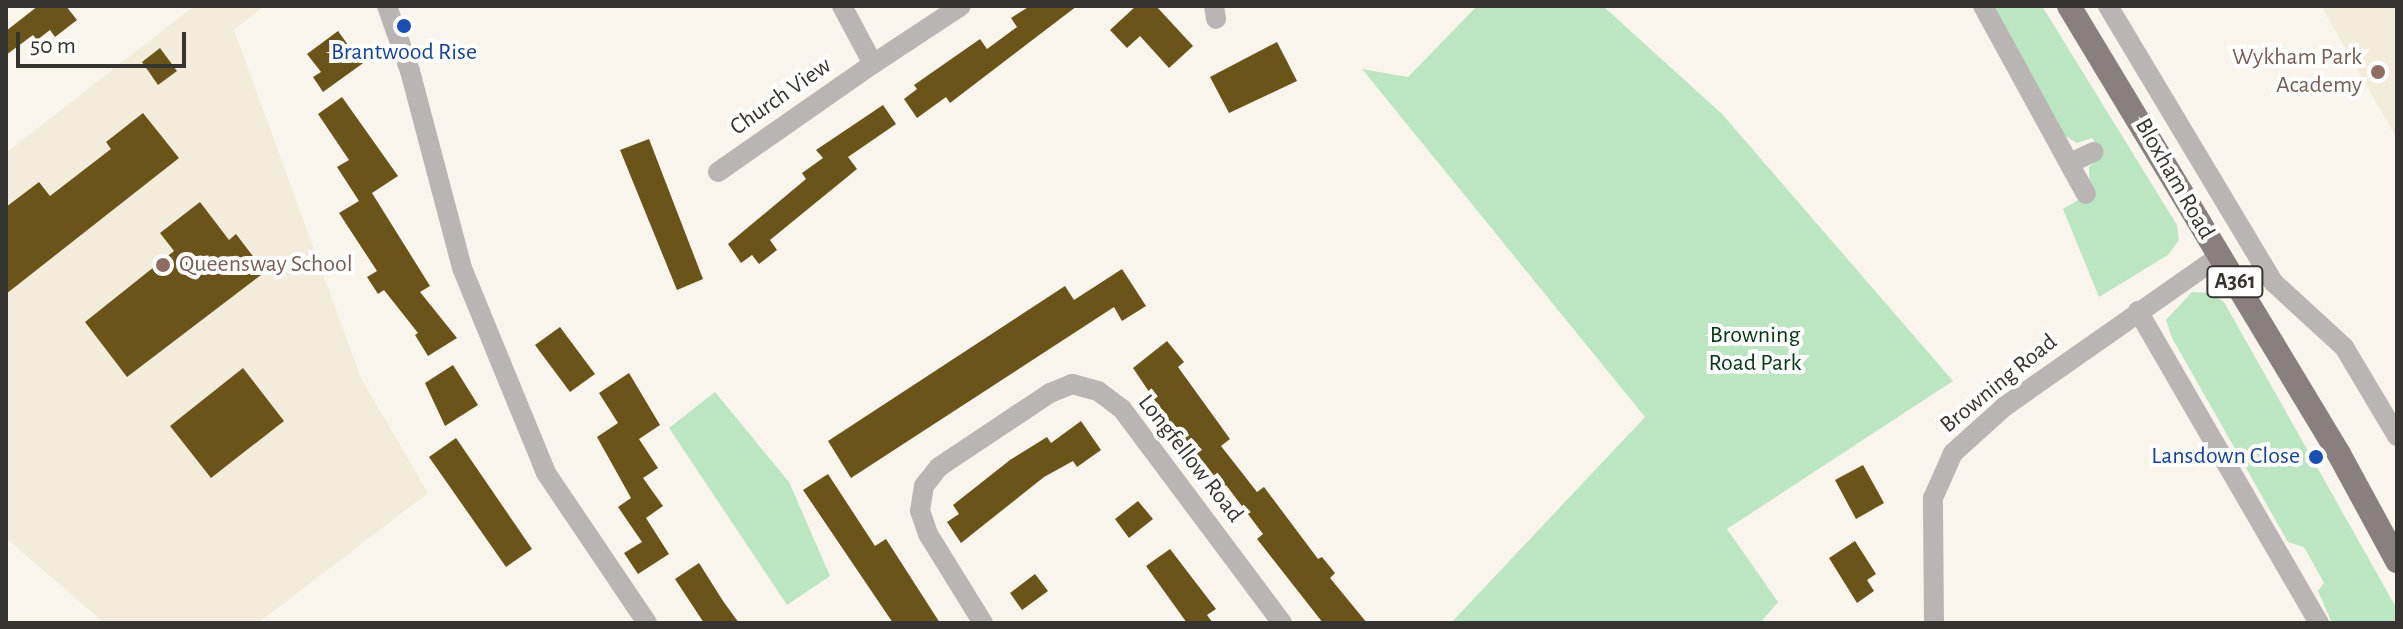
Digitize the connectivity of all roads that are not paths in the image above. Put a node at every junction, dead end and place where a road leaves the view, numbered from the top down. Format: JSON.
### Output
{"nodes":[{"id":1,"x":387,"y":6,"type":"edge"},
{"id":2,"x":842,"y":6,"type":"edge"},
{"id":3,"x":961,"y":6,"type":"edge"},
{"id":4,"x":1983,"y":6,"type":"edge"},
{"id":5,"x":2069,"y":6,"type":"edge"},
{"id":6,"x":2108,"y":6,"type":"edge"},
{"id":7,"x":873,"y":64,"type":"junction"},
{"id":8,"x":2094,"y":152,"type":"dead end"},
{"id":9,"x":2070,"y":163,"type":"junction"},
{"id":10,"x":718,"y":172,"type":"dead end"},
{"id":11,"x":2086,"y":194,"type":"dead end"},
{"id":12,"x":2220,"y":256,"type":"junction"},
{"id":13,"x":2138,"y":311,"type":"junction"},
{"id":14,"x":2397,"y":436,"type":"edge"},
{"id":15,"x":2397,"y":561,"type":"edge"},
{"id":16,"x":647,"y":623,"type":"edge"},
{"id":17,"x":983,"y":623,"type":"edge"},
{"id":18,"x":1282,"y":623,"type":"edge"},
{"id":19,"x":1934,"y":623,"type":"edge"},
{"id":20,"x":2319,"y":623,"type":"edge"}],
"edges":[{"from":1,"to":16,"type":"street"},
{"from":2,"to":7,"type":"street"},
{"from":3,"to":7,"type":"street","name":"Church View"},
{"from":4,"to":9,"type":"street"},
{"from":5,"to":12,"type":"main road","name":"Bloxham Road","number":"A361"},
{"from":6,"to":14,"type":"street","name":"Bloxham Road"},
{"from":7,"to":10,"type":"street","name":"Church View"},
{"from":8,"to":9,"type":"street"},
{"from":9,"to":11,"type":"street"},
{"from":12,"to":13,"type":"street","name":"Browning Road"},
{"from":12,"to":15,"type":"main road","name":"Bloxham Road","number":"A361"},
{"from":13,"to":19,"type":"street","name":"Browning Road"},
{"from":13,"to":20,"type":"street"},
{"from":17,"to":18,"type":"street","name":"Longfellow Road"}]}
